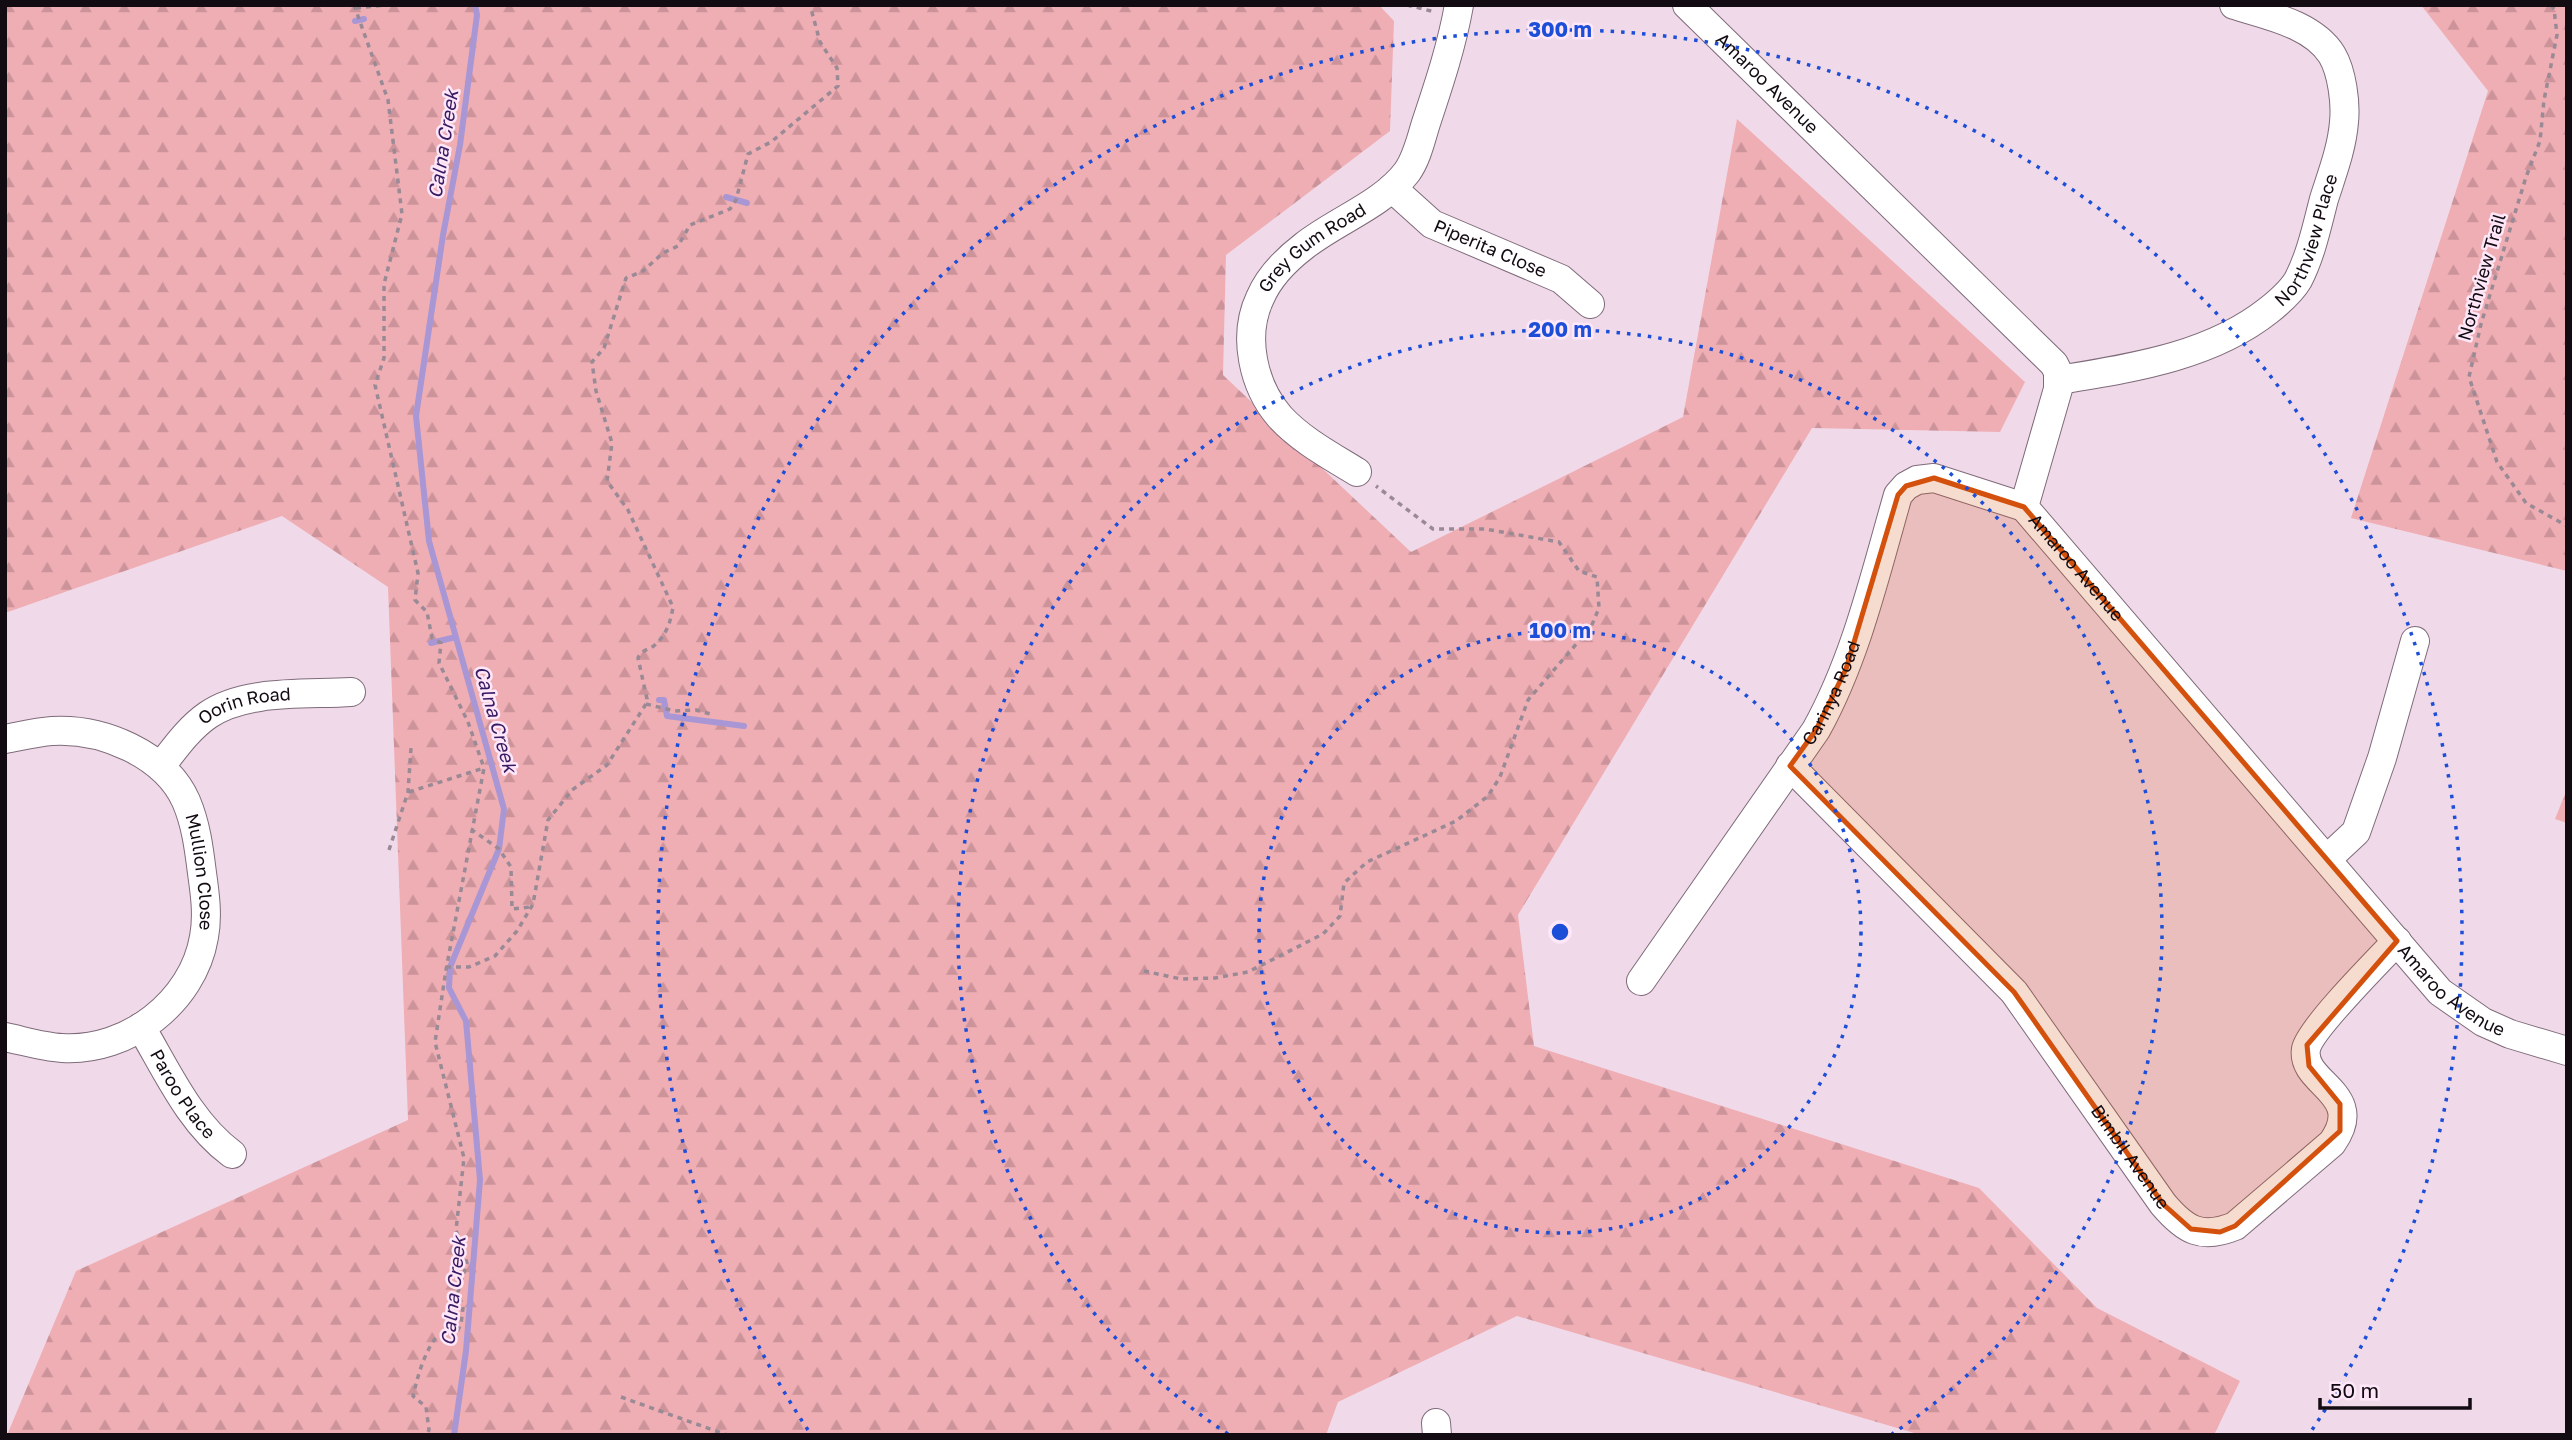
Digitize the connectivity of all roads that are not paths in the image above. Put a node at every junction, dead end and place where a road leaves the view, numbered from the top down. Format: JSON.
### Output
{"nodes":[{"id":1,"x":1459,"y":5,"type":"edge"},
{"id":2,"x":1687,"y":5,"type":"edge"},
{"id":3,"x":2234,"y":5,"type":"edge"},
{"id":4,"x":1392,"y":188,"type":"junction"},
{"id":5,"x":1590,"y":304,"type":"dead end"},
{"id":6,"x":2059,"y":380,"type":"junction"},
{"id":7,"x":1357,"y":472,"type":"road end"},
{"id":8,"x":2024,"y":507,"type":"junction"},
{"id":9,"x":2415,"y":641,"type":"dead end"},
{"id":10,"x":351,"y":692,"type":"dead end"},
{"id":11,"x":5,"y":738,"type":"edge"},
{"id":12,"x":161,"y":766,"type":"junction"},
{"id":13,"x":1790,"y":766,"type":"junction"},
{"id":14,"x":2327,"y":859,"type":"junction"},
{"id":15,"x":2397,"y":941,"type":"junction"},
{"id":16,"x":1641,"y":981,"type":"dead end"},
{"id":17,"x":141,"y":1027,"type":"junction"},
{"id":18,"x":5,"y":1037,"type":"edge"},
{"id":19,"x":2567,"y":1051,"type":"edge"},
{"id":20,"x":232,"y":1154,"type":"dead end"}],
"edges":[{"from":1,"to":4,"type":"street","name":"Grey Gum Road"},
{"from":2,"to":6,"type":"street","name":"Amaroo Avenue"},
{"from":3,"to":6,"type":"street","name":"Northview Place"},
{"from":4,"to":5,"type":"street","name":"Piperita Close"},
{"from":4,"to":7,"type":"street","name":"Grey Gum Road"},
{"from":6,"to":8,"type":"street","name":"Amaroo Avenue"},
{"from":8,"to":13,"type":"street","name":"Carinya Road"},
{"from":8,"to":14,"type":"street","name":"Amaroo Avenue"},
{"from":9,"to":14,"type":"street"},
{"from":10,"to":12,"type":"street","name":"Oorin Road"},
{"from":11,"to":12,"type":"street","name":"Mullion Close"},
{"from":12,"to":17,"type":"street","name":"Mullion Close"},
{"from":13,"to":15,"type":"street","name":"Bimbil Avenue"},
{"from":13,"to":16,"type":"street","name":"Carinya Road"},
{"from":14,"to":15,"type":"street","name":"Amaroo Avenue"},
{"from":15,"to":19,"type":"street","name":"Amaroo Avenue"},
{"from":17,"to":18,"type":"street","name":"Mullion Close"},
{"from":17,"to":20,"type":"street","name":"Paroo Place"}]}
